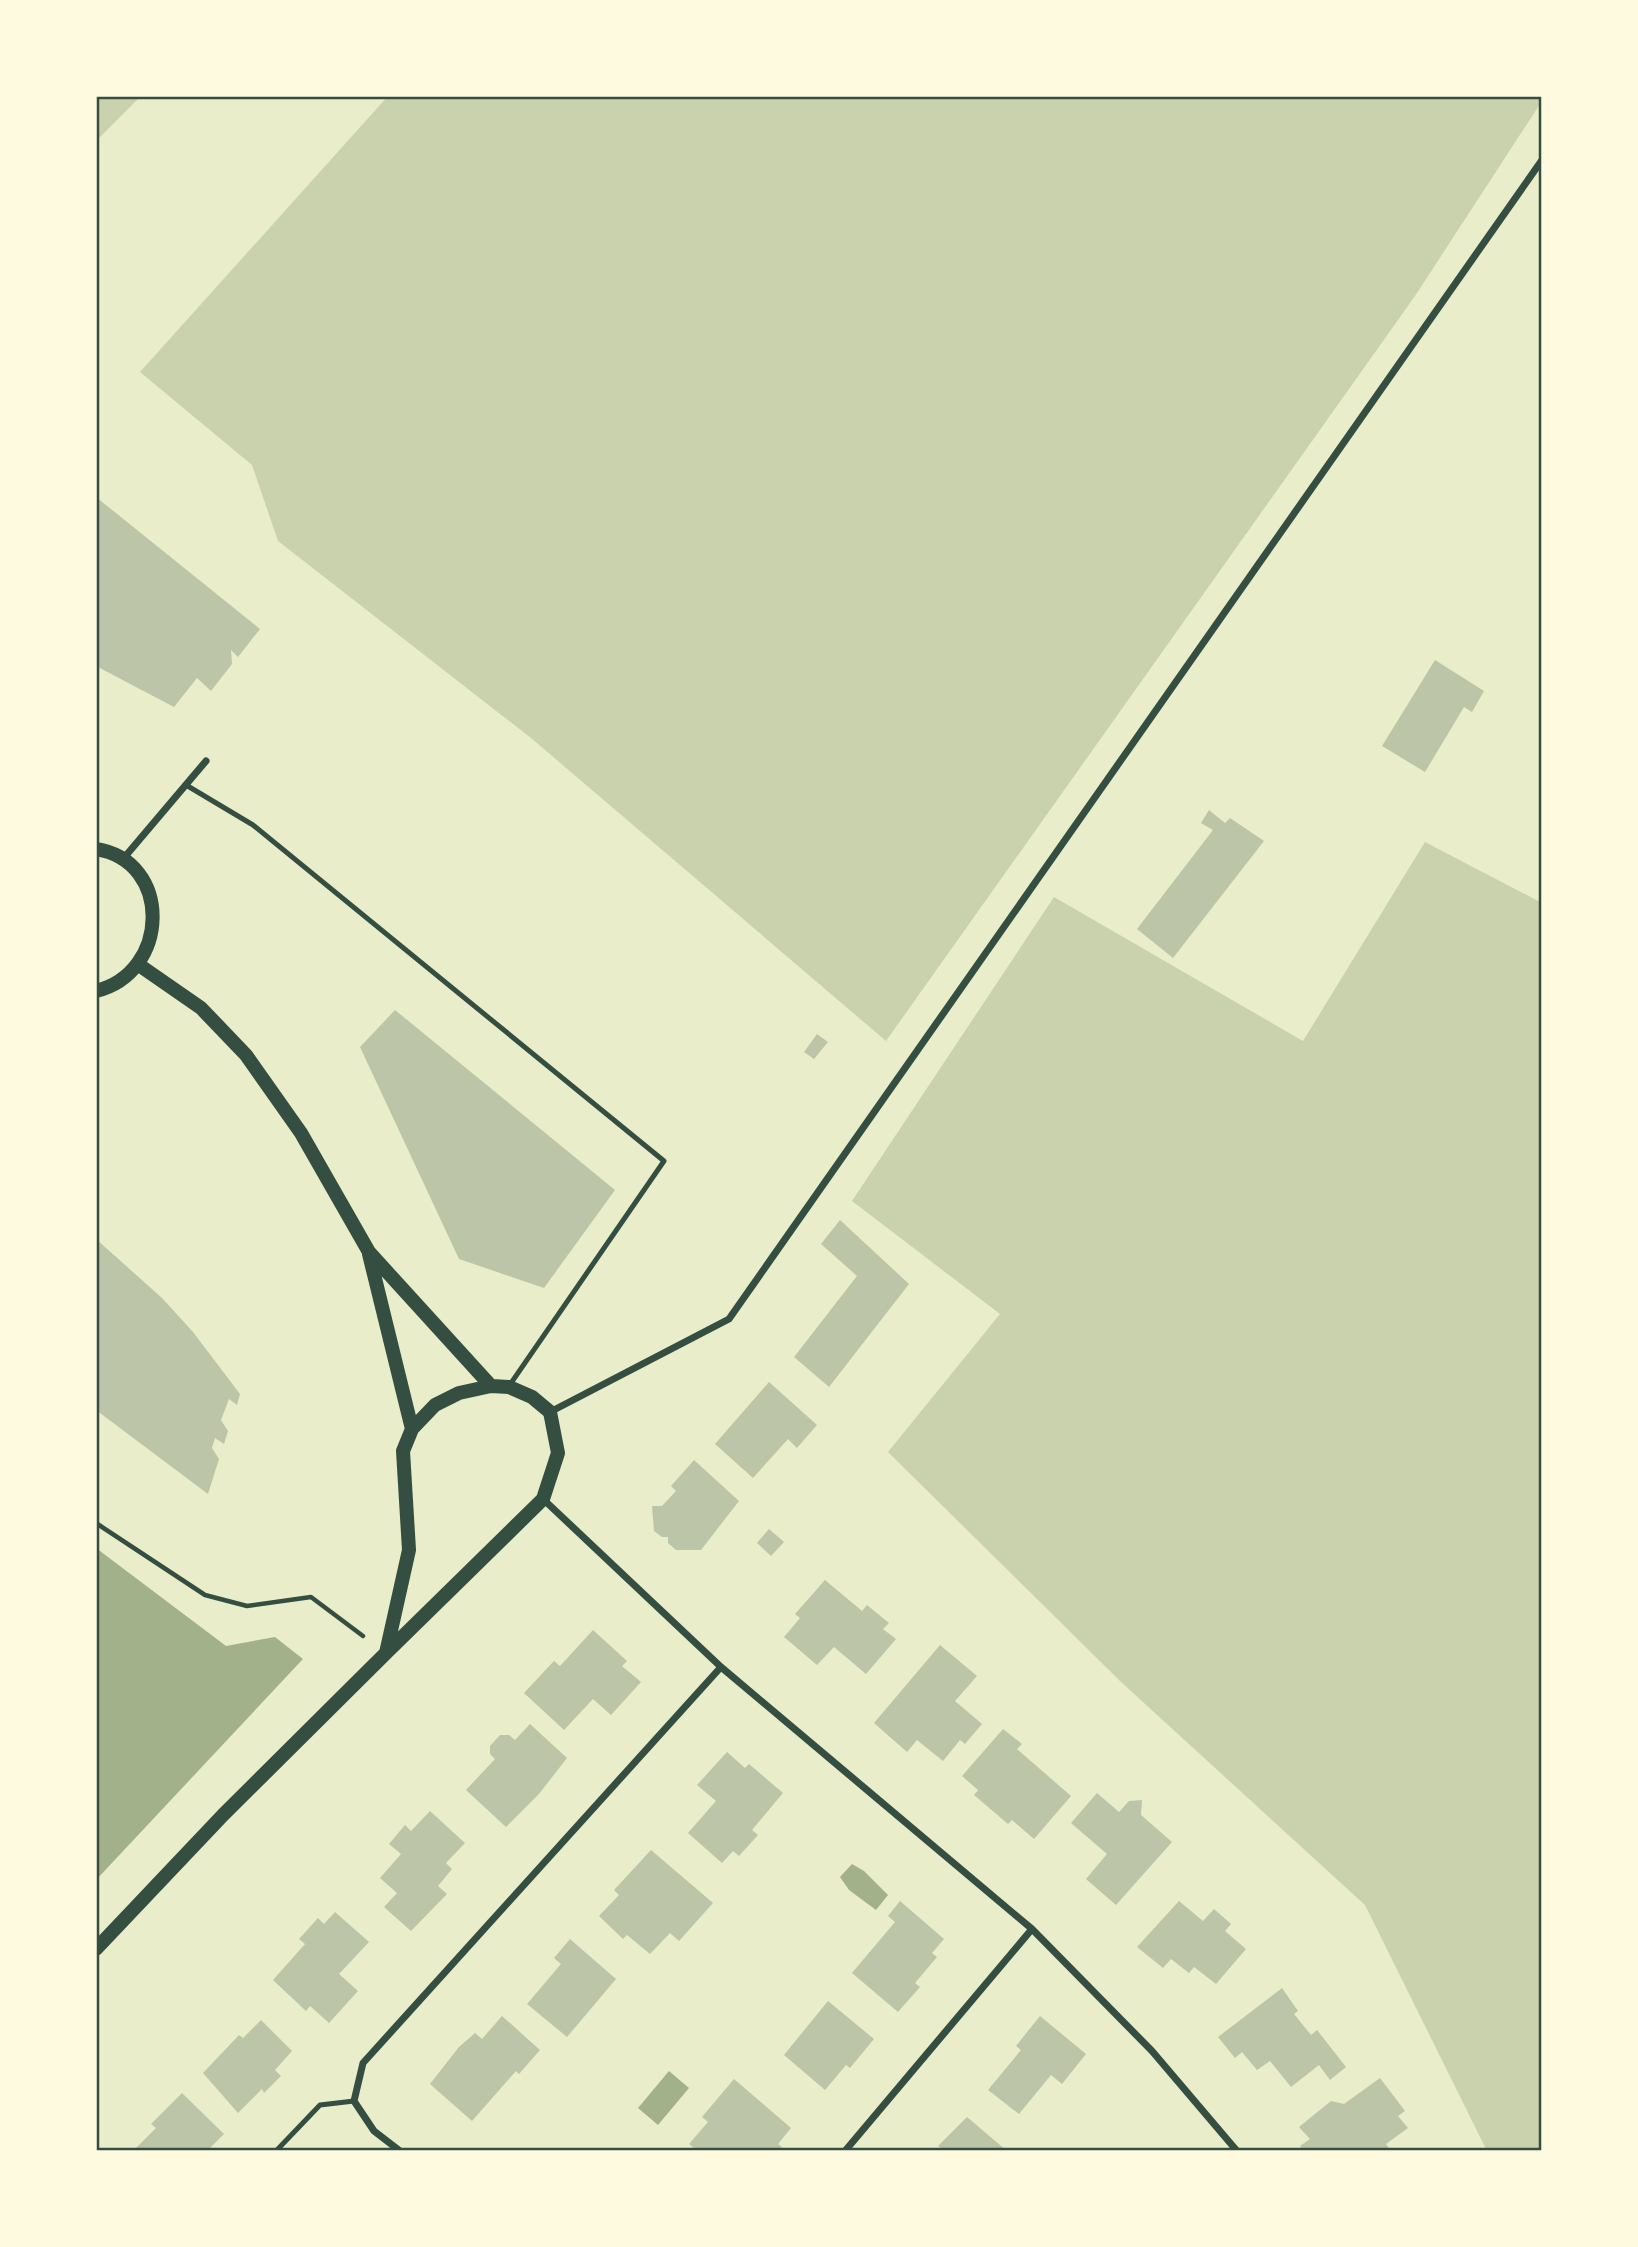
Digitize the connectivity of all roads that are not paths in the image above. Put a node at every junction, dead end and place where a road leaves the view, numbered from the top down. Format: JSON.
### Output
{"nodes":[{"id":1,"x":1542,"y":160,"type":"edge"},
{"id":2,"x":206,"y":761,"type":"dead end"},
{"id":3,"x":186,"y":785,"type":"junction"},
{"id":4,"x":96,"y":849,"type":"edge"},
{"id":5,"x":123,"y":860,"type":"junction"},
{"id":6,"x":139,"y":965,"type":"junction"},
{"id":7,"x":96,"y":991,"type":"edge"},
{"id":8,"x":369,"y":1252,"type":"junction"},
{"id":9,"x":491,"y":1387,"type":"junction"},
{"id":10,"x":509,"y":1387,"type":"junction"},
{"id":11,"x":550,"y":1412,"type":"junction"},
{"id":12,"x":412,"y":1429,"type":"junction"},
{"id":13,"x":543,"y":1499,"type":"junction"},
{"id":14,"x":386,"y":1653,"type":"junction"},
{"id":15,"x":721,"y":1667,"type":"junction"},
{"id":16,"x":1032,"y":1928,"type":"junction"},
{"id":17,"x":96,"y":1949,"type":"edge"},
{"id":18,"x":354,"y":2101,"type":"junction"},
{"id":19,"x":276,"y":2151,"type":"edge"},
{"id":20,"x":400,"y":2151,"type":"edge"},
{"id":21,"x":845,"y":2151,"type":"edge"},
{"id":22,"x":1237,"y":2151,"type":"edge"}],
"edges":[{"from":1,"to":11,"type":"street"},
{"from":2,"to":3,"type":"street"},
{"from":3,"to":5,"type":"street"},
{"from":3,"to":10,"type":"lane"},
{"from":4,"to":5,"type":"main road"},
{"from":5,"to":6,"type":"main road"},
{"from":6,"to":7,"type":"main road"},
{"from":6,"to":8,"type":"main road"},
{"from":8,"to":9,"type":"main road"},
{"from":8,"to":12,"type":"main road"},
{"from":9,"to":10,"type":"main road"},
{"from":9,"to":12,"type":"main road"},
{"from":10,"to":11,"type":"main road"},
{"from":11,"to":13,"type":"main road"},
{"from":12,"to":14,"type":"main road"},
{"from":13,"to":14,"type":"main road"},
{"from":13,"to":15,"type":"street"},
{"from":14,"to":17,"type":"main road"},
{"from":15,"to":16,"type":"street"},
{"from":15,"to":18,"type":"street"},
{"from":16,"to":21,"type":"street"},
{"from":16,"to":22,"type":"street"},
{"from":18,"to":19,"type":"lane"},
{"from":18,"to":20,"type":"street"}]}
